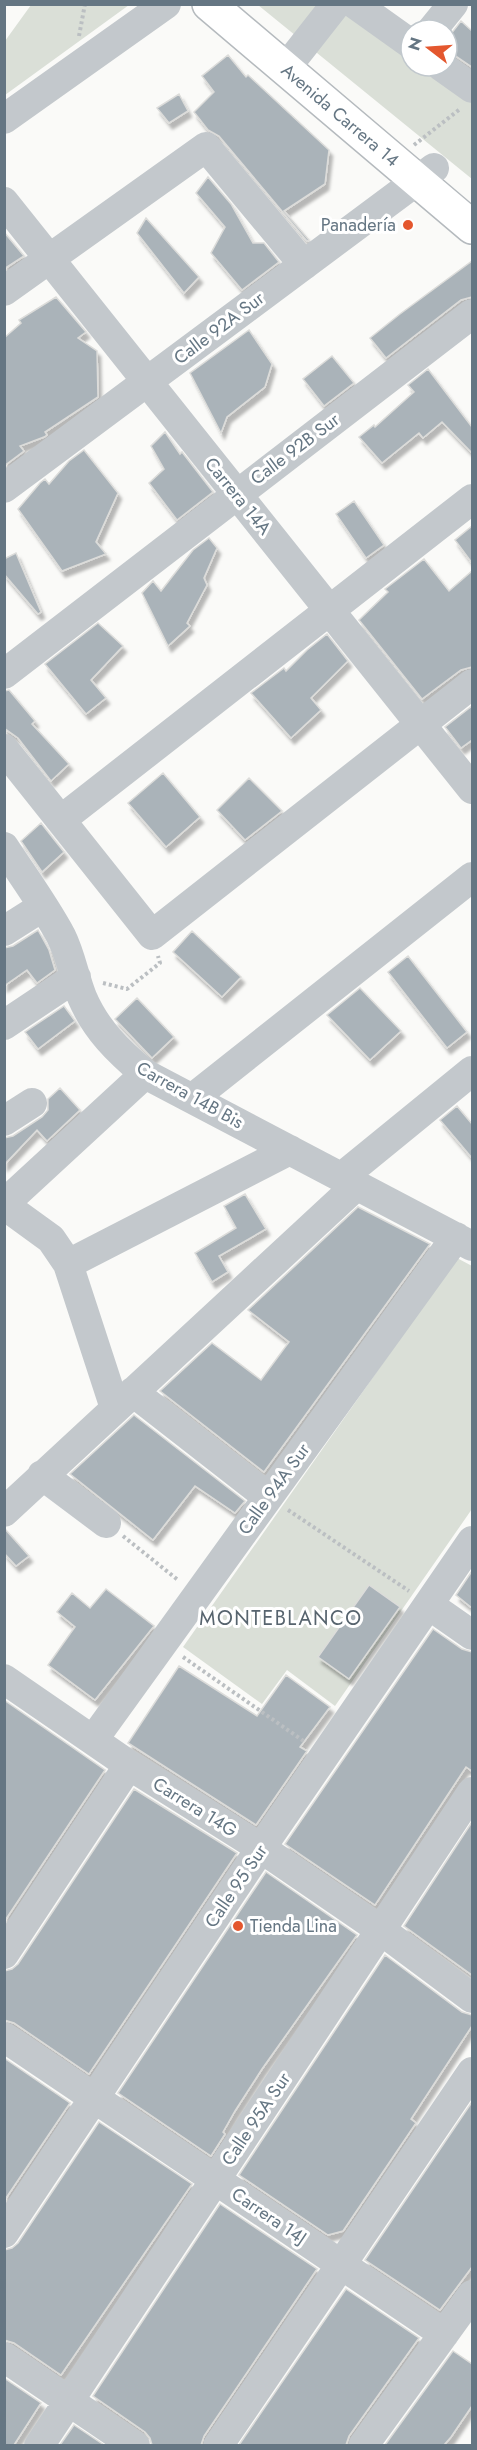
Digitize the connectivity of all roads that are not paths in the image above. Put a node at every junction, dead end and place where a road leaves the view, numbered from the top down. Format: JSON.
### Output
{"nodes":[{"id":1,"x":166,"y":4,"type":"edge"},
{"id":2,"x":209,"y":4,"type":"edge"},
{"id":3,"x":233,"y":4,"type":"edge"},
{"id":4,"x":336,"y":4,"type":"edge"},
{"id":5,"x":355,"y":4,"type":"edge"},
{"id":6,"x":453,"y":4,"type":"edge"},
{"id":7,"x":442,"y":18,"type":"edge"},
{"id":8,"x":399,"y":35,"type":"edge"},
{"id":9,"x":290,"y":62,"type":"junction"},
{"id":10,"x":451,"y":78,"type":"edge"},
{"id":11,"x":468,"y":97,"type":"edge"},
{"id":12,"x":4,"y":119,"type":"edge"},
{"id":13,"x":420,"y":166,"type":"junction"},
{"id":14,"x":472,"y":200,"type":"edge"},
{"id":15,"x":4,"y":202,"type":"edge"},
{"id":16,"x":472,"y":227,"type":"edge"},
{"id":17,"x":49,"y":259,"type":"junction"},
{"id":18,"x":304,"y":265,"type":"junction"},
{"id":19,"x":4,"y":291,"type":"edge"},
{"id":20,"x":472,"y":314,"type":"edge"},
{"id":21,"x":147,"y":382,"type":"junction"},
{"id":22,"x":4,"y":488,"type":"edge"},
{"id":23,"x":237,"y":494,"type":"junction"},
{"id":24,"x":472,"y":499,"type":"edge"},
{"id":25,"x":329,"y":610,"type":"junction"},
{"id":26,"x":4,"y":674,"type":"edge"},
{"id":27,"x":472,"y":684,"type":"edge"},
{"id":28,"x":421,"y":725,"type":"junction"},
{"id":29,"x":4,"y":749,"type":"edge"},
{"id":30,"x":472,"y":789,"type":"edge"},
{"id":31,"x":62,"y":819,"type":"junction"},
{"id":32,"x":4,"y":847,"type":"edge"},
{"id":33,"x":472,"y":877,"type":"edge"},
{"id":34,"x":42,"y":907,"type":"junction"},
{"id":35,"x":4,"y":931,"type":"edge"},
{"id":36,"x":76,"y":977,"type":"junction"},
{"id":37,"x":4,"y":1025,"type":"edge"},
{"id":38,"x":472,"y":1071,"type":"edge"},
{"id":39,"x":145,"y":1074,"type":"junction"},
{"id":40,"x":193,"y":1098,"type":"junction"},
{"id":41,"x":32,"y":1103,"type":"dead end"},
{"id":42,"x":4,"y":1121,"type":"edge"},
{"id":43,"x":290,"y":1150,"type":"junction"},
{"id":44,"x":16,"y":1176,"type":"edge"},
{"id":45,"x":349,"y":1181,"type":"junction"},
{"id":46,"x":4,"y":1205,"type":"edge"},
{"id":47,"x":464,"y":1242,"type":"edge"},
{"id":48,"x":68,"y":1264,"type":"junction"},
{"id":49,"x":124,"y":1400,"type":"junction"},
{"id":50,"x":42,"y":1475,"type":"junction"},
{"id":51,"x":268,"y":1497,"type":"junction"},
{"id":52,"x":4,"y":1512,"type":"edge"},
{"id":53,"x":106,"y":1523,"type":"road end"},
{"id":54,"x":472,"y":1541,"type":"edge"},
{"id":55,"x":429,"y":1605,"type":"junction"},
{"id":56,"x":472,"y":1635,"type":"edge"},
{"id":57,"x":4,"y":1680,"type":"edge"},
{"id":58,"x":93,"y":1740,"type":"junction"},
{"id":59,"x":129,"y":1765,"type":"junction"},
{"id":60,"x":472,"y":1792,"type":"edge"},
{"id":61,"x":261,"y":1848,"type":"junction"},
{"id":62,"x":382,"y":1931,"type":"junction"},
{"id":63,"x":4,"y":1954,"type":"edge"},
{"id":64,"x":472,"y":1998,"type":"edge"},
{"id":65,"x":4,"y":2037,"type":"edge"},
{"id":66,"x":472,"y":2072,"type":"edge"},
{"id":67,"x":94,"y":2097,"type":"junction"},
{"id":68,"x":215,"y":2180,"type":"junction"},
{"id":69,"x":4,"y":2233,"type":"edge"},
{"id":70,"x":341,"y":2265,"type":"junction"},
{"id":71,"x":472,"y":2295,"type":"edge"},
{"id":72,"x":444,"y":2334,"type":"junction"},
{"id":73,"x":4,"y":2357,"type":"edge"},
{"id":74,"x":69,"y":2400,"type":"junction"},
{"id":75,"x":39,"y":2445,"type":"edge"},
{"id":76,"x":135,"y":2445,"type":"edge"},
{"id":77,"x":218,"y":2445,"type":"edge"},
{"id":78,"x":363,"y":2445,"type":"edge"}],
"edges":[{"from":1,"to":12,"type":"street"},
{"from":2,"to":9,"type":"main road","name":"Avenida Carrera 14"},
{"from":3,"to":9,"type":"main road","name":"Avenida Carrera 14"},
{"from":4,"to":9,"type":"street"},
{"from":5,"to":8,"type":"street"},
{"from":6,"to":7,"type":"street"},
{"from":9,"to":13,"type":"main road","name":"Avenida Carrera 14"},
{"from":10,"to":11,"type":"street"},
{"from":13,"to":14,"type":"main road","name":"Avenida Carrera 14"},
{"from":13,"to":16,"type":"main road","name":"Avenida Carrera 14"},
{"from":13,"to":18,"type":"street","name":"Calle 92A Sur"},
{"from":15,"to":17,"type":"street","name":"Carrera 14A"},
{"from":17,"to":18,"type":"street"},
{"from":17,"to":19,"type":"street"},
{"from":17,"to":21,"type":"street","name":"Carrera 14A"},
{"from":18,"to":21,"type":"street","name":"Calle 92A Sur"},
{"from":20,"to":23,"type":"street","name":"Calle 92B Sur"},
{"from":21,"to":22,"type":"street","name":"Calle 92A Sur"},
{"from":21,"to":23,"type":"street","name":"Carrera 14A"},
{"from":23,"to":25,"type":"street","name":"Carrera 14A"},
{"from":23,"to":26,"type":"street","name":"Calle 92B Sur"},
{"from":24,"to":25,"type":"street"},
{"from":25,"to":28,"type":"street","name":"Carrera 14A"},
{"from":25,"to":31,"type":"street"},
{"from":27,"to":28,"type":"street"},
{"from":28,"to":30,"type":"street","name":"Carrera 14A"},
{"from":28,"to":31,"type":"street"},
{"from":29,"to":31,"type":"street"},
{"from":32,"to":34,"type":"street","name":"Carrera 14B Bis"},
{"from":33,"to":40,"type":"street"},
{"from":34,"to":35,"type":"street"},
{"from":34,"to":36,"type":"street","name":"Carrera 14B Bis"},
{"from":36,"to":37,"type":"street"},
{"from":36,"to":39,"type":"street","name":"Carrera 14B Bis"},
{"from":38,"to":45,"type":"street"},
{"from":39,"to":40,"type":"street","name":"Carrera 14B Bis"},
{"from":39,"to":44,"type":"street"},
{"from":40,"to":43,"type":"street","name":"Carrera 14B Bis"},
{"from":41,"to":42,"type":"street"},
{"from":43,"to":45,"type":"street","name":"Carrera 14B Bis"},
{"from":43,"to":48,"type":"street"},
{"from":44,"to":46,"type":"street"},
{"from":45,"to":47,"type":"street","name":"Carrera 14B Bis"},
{"from":45,"to":49,"type":"street"},
{"from":46,"to":48,"type":"street"},
{"from":47,"to":51,"type":"street","name":"Calle 94A Sur"},
{"from":48,"to":49,"type":"street"},
{"from":49,"to":50,"type":"street"},
{"from":49,"to":51,"type":"street"},
{"from":50,"to":52,"type":"street"},
{"from":50,"to":53,"type":"street"},
{"from":51,"to":58,"type":"street","name":"Calle 94A Sur"},
{"from":54,"to":55,"type":"street","name":"Calle 95 Sur"},
{"from":55,"to":56,"type":"street"},
{"from":55,"to":61,"type":"street","name":"Calle 95 Sur"},
{"from":57,"to":58,"type":"street","name":"Carrera 14G"},
{"from":58,"to":59,"type":"street","name":"Carrera 14G"},
{"from":59,"to":61,"type":"street","name":"Carrera 14G"},
{"from":59,"to":63,"type":"street"},
{"from":60,"to":62,"type":"street","name":"Calle 95A Sur"},
{"from":61,"to":62,"type":"street","name":"Carrera 14G"},
{"from":61,"to":67,"type":"street","name":"Calle 95 Sur"},
{"from":62,"to":64,"type":"street","name":"Carrera 14G"},
{"from":62,"to":68,"type":"street","name":"Calle 95A Sur"},
{"from":65,"to":67,"type":"street","name":"Carrera 14J"},
{"from":66,"to":70,"type":"street"},
{"from":67,"to":68,"type":"street","name":"Carrera 14J"},
{"from":67,"to":69,"type":"street","name":"Calle 95 Sur"},
{"from":68,"to":70,"type":"street","name":"Carrera 14J"},
{"from":68,"to":74,"type":"street","name":"Calle 95A Sur"},
{"from":70,"to":72,"type":"street","name":"Carrera 14J"},
{"from":70,"to":77,"type":"street"},
{"from":71,"to":72,"type":"street"},
{"from":72,"to":78,"type":"street"},
{"from":73,"to":74,"type":"street"},
{"from":74,"to":75,"type":"street","name":"Calle 95A Sur"},
{"from":74,"to":76,"type":"street"}]}
